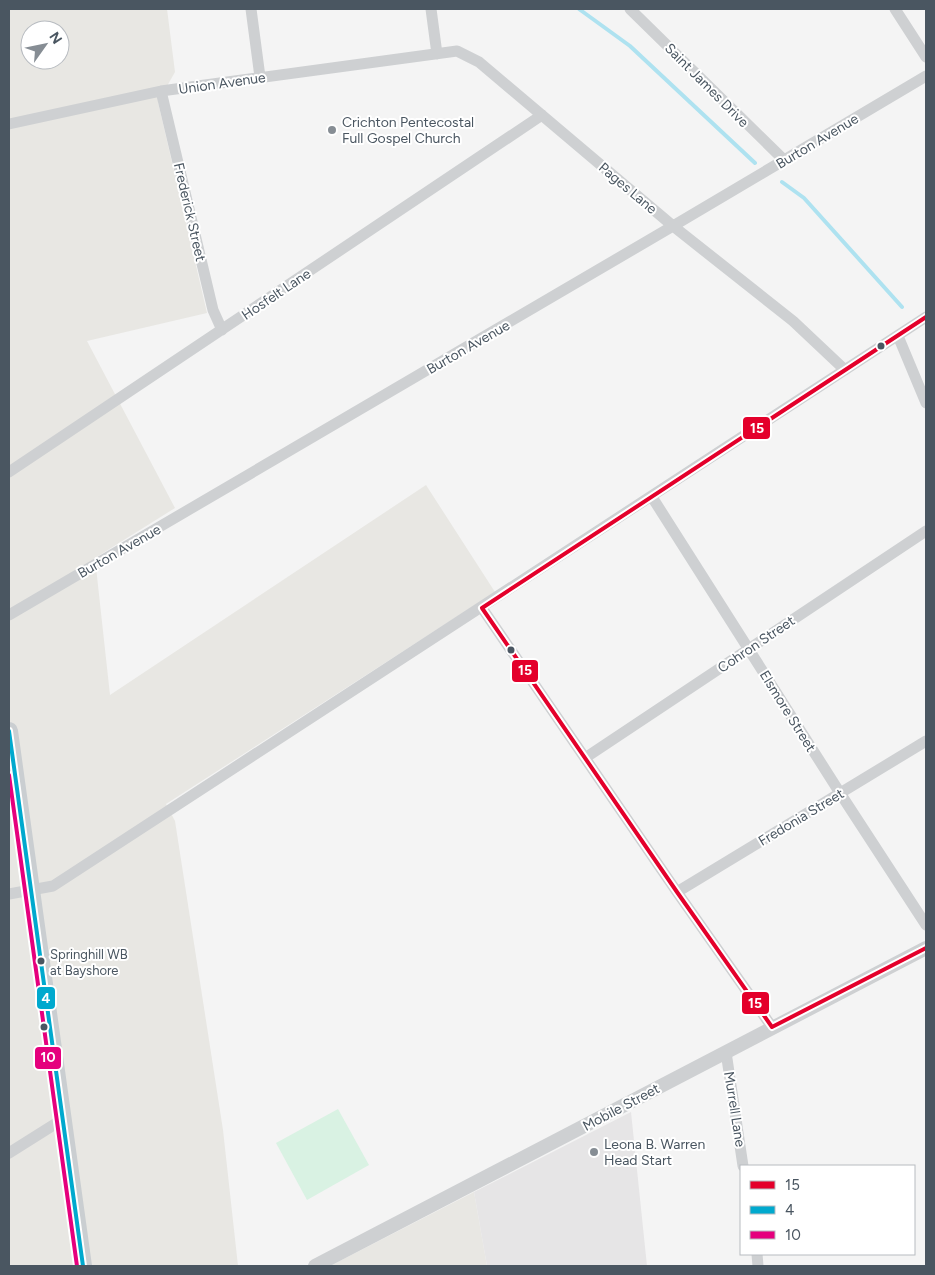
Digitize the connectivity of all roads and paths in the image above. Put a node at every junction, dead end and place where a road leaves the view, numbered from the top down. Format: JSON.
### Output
{"nodes":[{"id":1,"x":250,"y":9,"type":"edge"},
{"id":2,"x":432,"y":9,"type":"edge"},
{"id":3,"x":630,"y":9,"type":"edge"},
{"id":4,"x":895,"y":9,"type":"edge"},
{"id":5,"x":437,"y":54,"type":"junction"},
{"id":6,"x":926,"y":57,"type":"edge"},
{"id":7,"x":926,"y":76,"type":"edge"},
{"id":8,"x":260,"y":77,"type":"junction"},
{"id":9,"x":161,"y":91,"type":"junction"},
{"id":10,"x":542,"y":115,"type":"junction"},
{"id":11,"x":9,"y":124,"type":"edge"},
{"id":12,"x":784,"y":160,"type":"junction"},
{"id":13,"x":674,"y":226,"type":"junction"},
{"id":14,"x":926,"y":317,"type":"edge"},
{"id":15,"x":222,"y":330,"type":"junction"},
{"id":16,"x":898,"y":336,"type":"junction"},
{"id":17,"x":845,"y":370,"type":"junction"},
{"id":18,"x":926,"y":403,"type":"edge"},
{"id":19,"x":9,"y":472,"type":"edge"},
{"id":20,"x":652,"y":497,"type":"junction"},
{"id":21,"x":926,"y":531,"type":"edge"},
{"id":22,"x":482,"y":608,"type":"junction"},
{"id":23,"x":9,"y":615,"type":"edge"},
{"id":24,"x":748,"y":649,"type":"junction"},
{"id":25,"x":9,"y":732,"type":"edge"},
{"id":26,"x":926,"y":741,"type":"edge"},
{"id":27,"x":585,"y":758,"type":"junction"},
{"id":28,"x":840,"y":793,"type":"junction"},
{"id":29,"x":31,"y":891,"type":"junction"},
{"id":30,"x":677,"y":892,"type":"junction"},
{"id":31,"x":9,"y":894,"type":"edge"},
{"id":32,"x":926,"y":924,"type":"edge"},
{"id":33,"x":926,"y":948,"type":"edge"},
{"id":34,"x":772,"y":1027,"type":"junction"},
{"id":35,"x":726,"y":1052,"type":"junction"},
{"id":36,"x":63,"y":1119,"type":"junction"},
{"id":37,"x":9,"y":1153,"type":"edge"},
{"id":38,"x":744,"y":1165,"type":"edge"},
{"id":39,"x":83,"y":1266,"type":"edge"},
{"id":40,"x":315,"y":1266,"type":"edge"}],
"edges":[{"from":1,"to":8,"type":"street"},
{"from":2,"to":5,"type":"street"},
{"from":3,"to":12,"type":"street","name":"Saint James Drive"},
{"from":4,"to":6,"type":"street"},
{"from":5,"to":8,"type":"street","name":"Union Avenue"},
{"from":5,"to":10,"type":"street","name":"Pages Lane"},
{"from":7,"to":12,"type":"street","name":"Burton Avenue"},
{"from":8,"to":9,"type":"street","name":"Union Avenue"},
{"from":9,"to":11,"type":"street","name":"Union Avenue"},
{"from":9,"to":15,"type":"street","name":"Frederick Street"},
{"from":10,"to":13,"type":"street","name":"Pages Lane"},
{"from":10,"to":15,"type":"street","name":"Hosfelt Lane"},
{"from":12,"to":13,"type":"street","name":"Burton Avenue"},
{"from":13,"to":17,"type":"street","name":"Pages Lane"},
{"from":13,"to":23,"type":"street","name":"Burton Avenue"},
{"from":14,"to":16,"type":"street"},
{"from":15,"to":19,"type":"street","name":"Hosfelt Lane"},
{"from":16,"to":17,"type":"street"},
{"from":16,"to":18,"type":"street"},
{"from":17,"to":20,"type":"street"},
{"from":20,"to":22,"type":"street"},
{"from":20,"to":24,"type":"street","name":"Elsmore Street"},
{"from":21,"to":24,"type":"street","name":"Cohron Street"},
{"from":22,"to":27,"type":"street"},
{"from":22,"to":29,"type":"street"},
{"from":24,"to":27,"type":"street","name":"Cohron Street"},
{"from":24,"to":28,"type":"street","name":"Elsmore Street"},
{"from":25,"to":29,"type":"main road"},
{"from":26,"to":28,"type":"street","name":"Fredonia Street"},
{"from":27,"to":30,"type":"street"},
{"from":28,"to":30,"type":"street","name":"Fredonia Street"},
{"from":28,"to":32,"type":"street","name":"Elsmore Street"},
{"from":29,"to":31,"type":"street"},
{"from":29,"to":36,"type":"main road"},
{"from":30,"to":34,"type":"street"},
{"from":33,"to":34,"type":"street","name":"Mobile Street"},
{"from":34,"to":35,"type":"street","name":"Mobile Street"},
{"from":35,"to":38,"type":"street","name":"Murrell Lane"},
{"from":35,"to":40,"type":"street","name":"Mobile Street"},
{"from":36,"to":37,"type":"street"},
{"from":36,"to":39,"type":"main road"}]}
